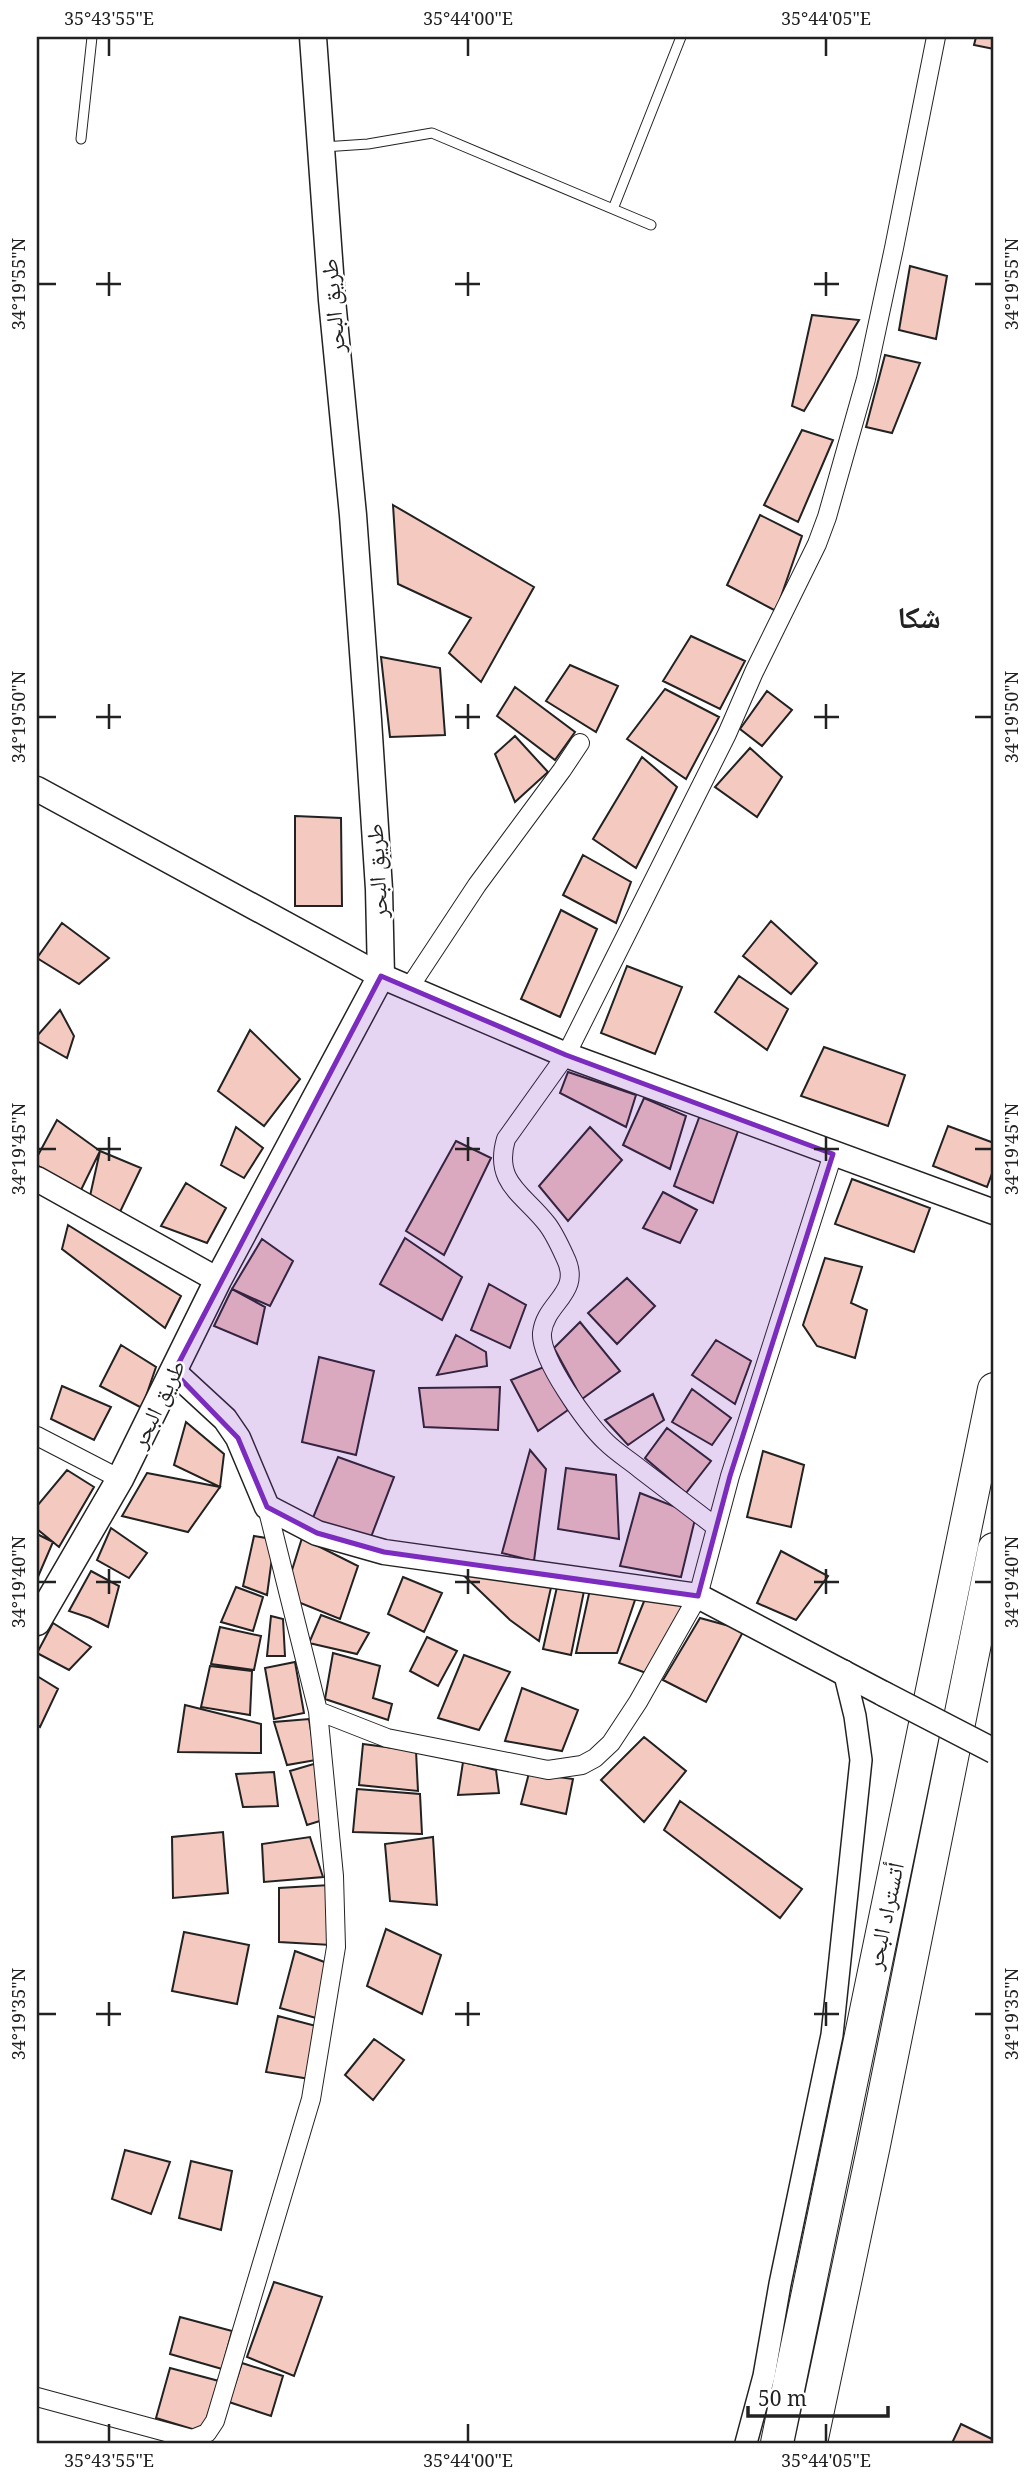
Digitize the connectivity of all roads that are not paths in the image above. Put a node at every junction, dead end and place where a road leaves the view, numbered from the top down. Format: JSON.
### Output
{"nodes":[{"id":1,"x":92,"y":37,"type":"edge"},
{"id":2,"x":313,"y":37,"type":"edge"},
{"id":3,"x":681,"y":37,"type":"edge"},
{"id":4,"x":936,"y":37,"type":"edge"},
{"id":5,"x":82,"y":139,"type":"dead end"},
{"id":6,"x":321,"y":147,"type":"junction"},
{"id":7,"x":613,"y":209,"type":"junction"},
{"id":8,"x":651,"y":225,"type":"dead end"},
{"id":9,"x":580,"y":743,"type":"dead end"},
{"id":10,"x":37,"y":789,"type":"edge"},
{"id":11,"x":381,"y":976,"type":"junction"},
{"id":12,"x":409,"y":988,"type":"junction"},
{"id":13,"x":566,"y":1055,"type":"junction"},
{"id":14,"x":833,"y":1154,"type":"junction"},
{"id":15,"x":37,"y":1179,"type":"edge"},
{"id":16,"x":993,"y":1212,"type":"edge"},
{"id":17,"x":218,"y":1280,"type":"junction"},
{"id":18,"x":174,"y":1372,"type":"junction"},
{"id":19,"x":994,"y":1389,"type":"edge"},
{"id":20,"x":37,"y":1436,"type":"edge"},
{"id":21,"x":120,"y":1479,"type":"junction"},
{"id":22,"x":267,"y":1507,"type":"junction"},
{"id":23,"x":716,"y":1527,"type":"junction"},
{"id":24,"x":994,"y":1549,"type":"edge"},
{"id":25,"x":698,"y":1596,"type":"junction"},
{"id":26,"x":37,"y":1622,"type":"edge"},
{"id":27,"x":844,"y":1671,"type":"junction"},
{"id":28,"x":318,"y":1710,"type":"junction"},
{"id":29,"x":994,"y":1751,"type":"edge"},
{"id":30,"x":37,"y":2397,"type":"edge"},
{"id":31,"x":746,"y":2443,"type":"edge"},
{"id":32,"x":777,"y":2443,"type":"edge"},
{"id":33,"x":811,"y":2443,"type":"edge"}],
"edges":[{"from":1,"to":5,"type":"lane"},
{"from":2,"to":6,"type":"main road","name":"طريق البحر"},
{"from":3,"to":7,"type":"lane"},
{"from":4,"to":13,"type":"street"},
{"from":6,"to":7,"type":"lane"},
{"from":6,"to":11,"type":"main road","name":"طريق البحر"},
{"from":7,"to":8,"type":"lane"},
{"from":9,"to":12,"type":"street"},
{"from":10,"to":11,"type":"main road"},
{"from":11,"to":12,"type":"main road"},
{"from":11,"to":17,"type":"main road","name":"طريق البحر"},
{"from":12,"to":13,"type":"main road"},
{"from":13,"to":14,"type":"main road"},
{"from":13,"to":23,"type":"street"},
{"from":14,"to":16,"type":"main road"},
{"from":14,"to":23,"type":"street"},
{"from":15,"to":17,"type":"main road"},
{"from":17,"to":18,"type":"main road","name":"طريق البحر"},
{"from":18,"to":21,"type":"main road","name":"طريق البحر"},
{"from":18,"to":22,"type":"main road"},
{"from":19,"to":32,"type":"highway","name":"أتستراد البحر"},
{"from":20,"to":21,"type":"street"},
{"from":21,"to":26,"type":"main road","name":"طريق البحر"},
{"from":22,"to":25,"type":"main road"},
{"from":22,"to":28,"type":"street"},
{"from":23,"to":25,"type":"street"},
{"from":24,"to":33,"type":"highway","name":"أتستراد البحر"},
{"from":25,"to":27,"type":"main road"},
{"from":25,"to":28,"type":"street"},
{"from":27,"to":29,"type":"main road","bridge":true},
{"from":27,"to":31,"type":"street"},
{"from":28,"to":30,"type":"street"}]}
